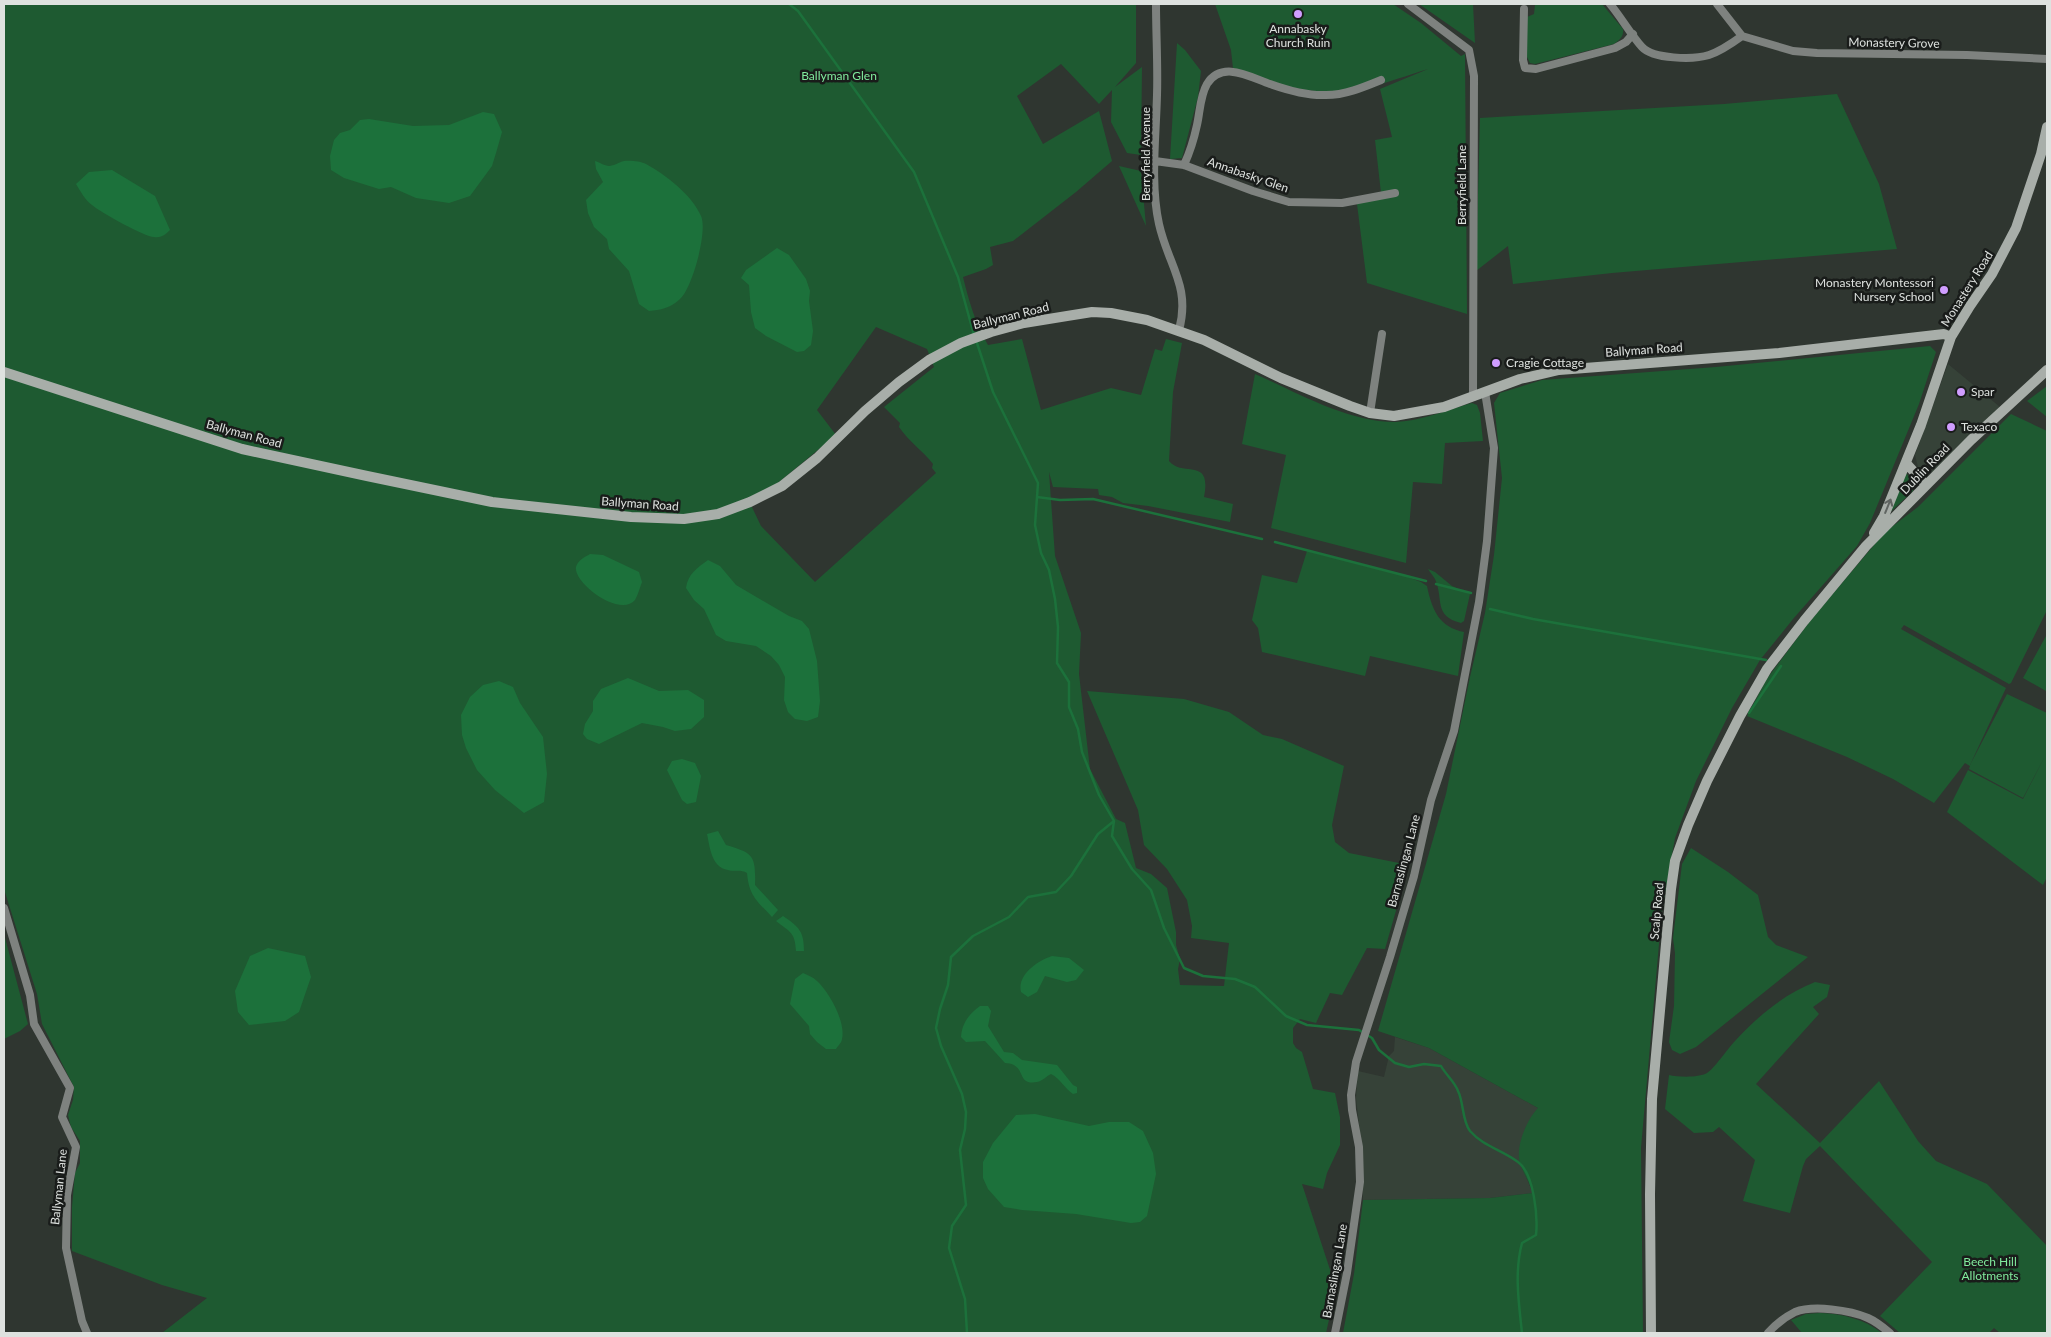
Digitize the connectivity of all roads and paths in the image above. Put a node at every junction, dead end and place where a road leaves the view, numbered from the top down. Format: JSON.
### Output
{"nodes":[{"id":1,"x":1156,"y":4,"type":"edge"},
{"id":2,"x":1408,"y":4,"type":"edge"},
{"id":3,"x":1610,"y":4,"type":"edge"},
{"id":4,"x":1717,"y":4,"type":"edge"},
{"id":5,"x":1524,"y":9,"type":"dead end"},
{"id":6,"x":1633,"y":34,"type":"junction"},
{"id":7,"x":1742,"y":36,"type":"junction"},
{"id":8,"x":2047,"y":59,"type":"edge"},
{"id":9,"x":1381,"y":80,"type":"dead end"},
{"id":10,"x":2047,"y":126,"type":"edge"},
{"id":11,"x":1155,"y":160,"type":"junction"},
{"id":12,"x":1184,"y":165,"type":"junction"},
{"id":13,"x":1396,"y":193,"type":"dead end"},
{"id":14,"x":1179,"y":330,"type":"junction"},
{"id":15,"x":1382,"y":334,"type":"dead end"},
{"id":16,"x":1952,"y":337,"type":"junction"},
{"id":17,"x":2047,"y":370,"type":"edge"},
{"id":18,"x":4,"y":372,"type":"edge"},
{"id":19,"x":1485,"y":392,"type":"junction"},
{"id":20,"x":1473,"y":397,"type":"junction"},
{"id":21,"x":1370,"y":413,"type":"junction"},
{"id":22,"x":1906,"y":464,"type":"junction"},
{"id":23,"x":1925,"y":484,"type":"junction"},
{"id":24,"x":1866,"y":546,"type":"junction"},
{"id":25,"x":4,"y":908,"type":"edge"},
{"id":26,"x":87,"y":1333,"type":"edge"},
{"id":27,"x":1335,"y":1333,"type":"edge"},
{"id":28,"x":1650,"y":1333,"type":"edge"},
{"id":29,"x":1768,"y":1333,"type":"edge"},
{"id":30,"x":1890,"y":1333,"type":"edge"}],
"edges":[{"from":1,"to":11,"type":"street","name":"Berryfield Avenue"},
{"from":2,"to":20,"type":"street","name":"Berryfield Lane"},
{"from":3,"to":6,"type":"street"},
{"from":4,"to":7,"type":"street"},
{"from":5,"to":6,"type":"street"},
{"from":6,"to":7,"type":"street"},
{"from":7,"to":8,"type":"street","name":"Monastery Grove"},
{"from":9,"to":12,"type":"street"},
{"from":10,"to":16,"type":"street","name":"Monastery Road"},
{"from":11,"to":12,"type":"street","name":"Annabasky Glen"},
{"from":11,"to":14,"type":"street","name":"Berryfield Avenue"},
{"from":12,"to":13,"type":"street","name":"Annabasky Glen"},
{"from":14,"to":18,"type":"street","name":"Ballyman Road"},
{"from":14,"to":21,"type":"street","name":"Ballyman Road"},
{"from":15,"to":21,"type":"street"},
{"from":16,"to":19,"type":"street","name":"Ballyman Road"},
{"from":16,"to":22,"type":"street","name":"Monastery Road"},
{"from":17,"to":23,"type":"street","name":"Dublin Road"},
{"from":19,"to":20,"type":"street","name":"Ballyman Road"},
{"from":19,"to":27,"type":"street","name":"Barnaslingan Lane"},
{"from":20,"to":21,"type":"street","name":"Ballyman Road"},
{"from":22,"to":23,"type":"street"},
{"from":24,"to":22,"type":"street","name":"Monastery Road","one_way":true},
{"from":23,"to":24,"type":"street","name":"Dublin Road"},
{"from":24,"to":28,"type":"street","name":"Scalp Road"},
{"from":25,"to":26,"type":"street","name":"Ballyman Lane"},
{"from":29,"to":30,"type":"street"}]}
